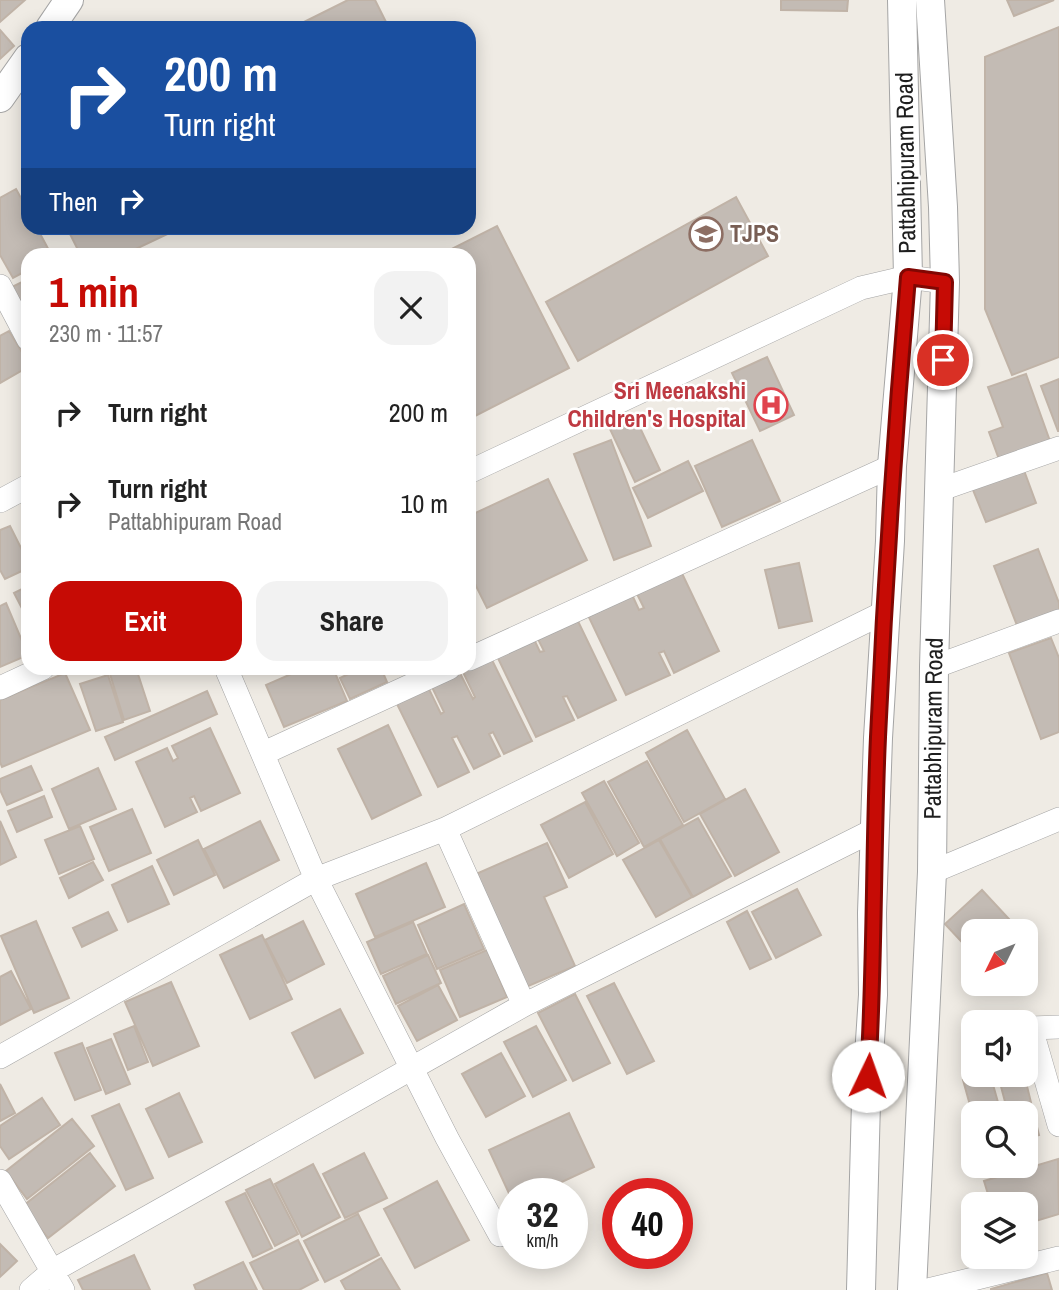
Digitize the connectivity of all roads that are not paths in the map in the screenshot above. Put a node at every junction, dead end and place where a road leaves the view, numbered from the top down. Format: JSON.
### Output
{"nodes":[{"id":1,"x":69,"y":0,"type":"edge"},
{"id":2,"x":902,"y":0,"type":"edge"},
{"id":3,"x":930,"y":0,"type":"edge"},
{"id":4,"x":55,"y":21,"type":"edge"},
{"id":5,"x":21,"y":68,"type":"edge"},
{"id":6,"x":0,"y":98,"type":"edge"},
{"id":7,"x":908,"y":277,"type":"junction"},
{"id":8,"x":945,"y":282,"type":"junction"},
{"id":9,"x":0,"y":286,"type":"edge"},
{"id":10,"x":21,"y":326,"type":"edge"},
{"id":11,"x":1059,"y":448,"type":"edge"},
{"id":12,"x":892,"y":466,"type":"junction"},
{"id":13,"x":476,"y":469,"type":"edge"},
{"id":14,"x":21,"y":490,"type":"edge"},
{"id":15,"x":939,"y":491,"type":"junction"},
{"id":16,"x":0,"y":501,"type":"edge"},
{"id":17,"x":885,"y":612,"type":"junction"},
{"id":18,"x":1059,"y":621,"type":"edge"},
{"id":19,"x":476,"y":656,"type":"edge"},
{"id":20,"x":933,"y":667,"type":"junction"},
{"id":21,"x":29,"y":675,"type":"edge"},
{"id":22,"x":229,"y":675,"type":"edge"},
{"id":23,"x":434,"y":675,"type":"edge"},
{"id":24,"x":0,"y":688,"type":"edge"},
{"id":25,"x":264,"y":753,"type":"junction"},
{"id":26,"x":1059,"y":819,"type":"edge"},
{"id":27,"x":876,"y":829,"type":"junction"},
{"id":28,"x":445,"y":830,"type":"junction"},
{"id":29,"x":932,"y":872,"type":"junction"},
{"id":30,"x":316,"y":879,"type":"junction"},
{"id":31,"x":524,"y":1005,"type":"junction"},
{"id":32,"x":1059,"y":1027,"type":"edge"},
{"id":33,"x":0,"y":1057,"type":"edge"},
{"id":34,"x":412,"y":1066,"type":"junction"},
{"id":35,"x":1059,"y":1125,"type":"edge"},
{"id":36,"x":0,"y":1181,"type":"edge"},
{"id":37,"x":497,"y":1230,"type":"edge"},
{"id":38,"x":1059,"y":1258,"type":"edge"},
{"id":39,"x":59,"y":1280,"type":"edge"},
{"id":40,"x":31,"y":1290,"type":"edge"},
{"id":41,"x":861,"y":1290,"type":"edge"},
{"id":42,"x":912,"y":1290,"type":"edge"},
{"id":43,"x":928,"y":1290,"type":"edge"}],
"edges":[{"from":1,"to":4,"type":"street"},
{"from":2,"to":7,"type":"street","name":"Pattabhipuram Road"},
{"from":3,"to":8,"type":"street","name":"Pattabhipuram Road"},
{"from":5,"to":6,"type":"street"},
{"from":7,"to":8,"type":"street"},
{"from":7,"to":12,"type":"street","name":"Pattabhipuram Road"},
{"from":7,"to":13,"type":"street"},
{"from":8,"to":15,"type":"street","name":"Pattabhipuram Road"},
{"from":9,"to":10,"type":"street"},
{"from":11,"to":15,"type":"street"},
{"from":12,"to":17,"type":"street","name":"Pattabhipuram Road"},
{"from":12,"to":19,"type":"street"},
{"from":14,"to":16,"type":"street"},
{"from":15,"to":20,"type":"street","name":"Pattabhipuram Road"},
{"from":17,"to":27,"type":"street","name":"Pattabhipuram Road"},
{"from":17,"to":28,"type":"street"},
{"from":18,"to":20,"type":"street"},
{"from":20,"to":29,"type":"street","name":"Pattabhipuram Road"},
{"from":21,"to":24,"type":"street"},
{"from":22,"to":25,"type":"street"},
{"from":23,"to":25,"type":"street"},
{"from":25,"to":30,"type":"street"},
{"from":26,"to":29,"type":"street"},
{"from":27,"to":31,"type":"street"},
{"from":27,"to":41,"type":"street","name":"Pattabhipuram Road"},
{"from":28,"to":30,"type":"street"},
{"from":28,"to":31,"type":"street"},
{"from":29,"to":42,"type":"street","name":"Pattabhipuram Road"},
{"from":30,"to":33,"type":"street"},
{"from":30,"to":34,"type":"street"},
{"from":31,"to":34,"type":"street"},
{"from":32,"to":35,"type":"street"},
{"from":34,"to":37,"type":"street"},
{"from":34,"to":39,"type":"street"},
{"from":36,"to":39,"type":"street"},
{"from":38,"to":43,"type":"street"},
{"from":39,"to":40,"type":"street"}]}
